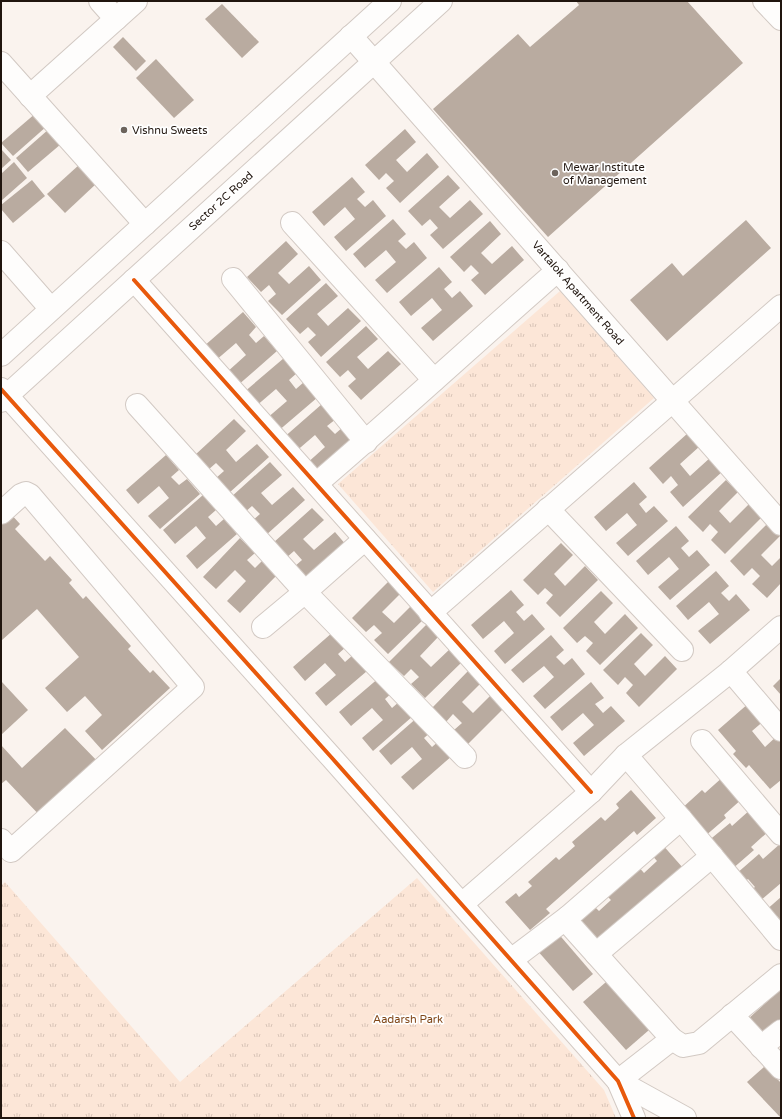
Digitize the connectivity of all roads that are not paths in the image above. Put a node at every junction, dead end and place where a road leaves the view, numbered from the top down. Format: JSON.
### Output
{"nodes":[{"id":1,"x":100,"y":1,"type":"edge"},
{"id":2,"x":136,"y":1,"type":"edge"},
{"id":3,"x":441,"y":1,"type":"edge"},
{"id":4,"x":764,"y":1,"type":"edge"},
{"id":5,"x":385,"y":3,"type":"edge"},
{"id":6,"x":116,"y":19,"type":"junction"},
{"id":7,"x":781,"y":19,"type":"edge"},
{"id":8,"x":351,"y":36,"type":"junction"},
{"id":9,"x":374,"y":61,"type":"junction"},
{"id":10,"x":1,"y":63,"type":"edge"},
{"id":11,"x":30,"y":96,"type":"junction"},
{"id":12,"x":224,"y":152,"type":"junction"},
{"id":13,"x":246,"y":178,"type":"junction"},
{"id":14,"x":292,"y":223,"type":"dead end"},
{"id":15,"x":145,"y":224,"type":"junction"},
{"id":16,"x":1,"y":252,"type":"edge"},
{"id":17,"x":558,"y":270,"type":"junction"},
{"id":18,"x":233,"y":279,"type":"dead end"},
{"id":19,"x":134,"y":280,"type":"junction"},
{"id":20,"x":781,"y":306,"type":"edge"},
{"id":21,"x":51,"y":309,"type":"junction"},
{"id":22,"x":1,"y":355,"type":"edge"},
{"id":23,"x":434,"y":380,"type":"junction"},
{"id":24,"x":3,"y":395,"type":"edge"},
{"id":25,"x":673,"y":401,"type":"junction"},
{"id":26,"x":137,"y":405,"type":"dead end"},
{"id":27,"x":366,"y":442,"type":"junction"},
{"id":28,"x":316,"y":484,"type":"junction"},
{"id":29,"x":548,"y":510,"type":"junction"},
{"id":30,"x":1,"y":513,"type":"edge"},
{"id":31,"x":781,"y":524,"type":"edge"},
{"id":32,"x":365,"y":539,"type":"junction"},
{"id":33,"x":305,"y":592,"type":"junction"},
{"id":34,"x":430,"y":613,"type":"junction"},
{"id":35,"x":263,"y":627,"type":"dead end"},
{"id":36,"x":781,"y":628,"type":"edge"},
{"id":37,"x":682,"y":650,"type":"dead end"},
{"id":38,"x":731,"y":671,"type":"junction"},
{"id":39,"x":781,"y":730,"type":"edge"},
{"id":40,"x":702,"y":741,"type":"dead end"},
{"id":41,"x":626,"y":755,"type":"junction"},
{"id":42,"x":465,"y":757,"type":"dead end"},
{"id":43,"x":591,"y":792,"type":"junction"},
{"id":44,"x":681,"y":819,"type":"junction"},
{"id":45,"x":781,"y":834,"type":"edge"},
{"id":46,"x":1,"y":840,"type":"edge"},
{"id":47,"x":712,"y":856,"type":"junction"},
{"id":48,"x":462,"y":904,"type":"junction"},
{"id":49,"x":568,"y":917,"type":"junction"},
{"id":50,"x":781,"y":939,"type":"edge"},
{"id":51,"x":596,"y":954,"type":"junction"},
{"id":52,"x":511,"y":960,"type":"junction"},
{"id":53,"x":781,"y":975,"type":"edge"},
{"id":54,"x":732,"y":1015,"type":"junction"},
{"id":55,"x":781,"y":1031,"type":"edge"},
{"id":56,"x":672,"y":1039,"type":"junction"},
{"id":57,"x":761,"y":1047,"type":"junction"},
{"id":58,"x":781,"y":1068,"type":"edge"},
{"id":59,"x":618,"y":1081,"type":"junction"},
{"id":60,"x":634,"y":1118,"type":"edge"},
{"id":61,"x":685,"y":1118,"type":"edge"}],
"edges":[{"from":1,"to":6,"type":"street"},
{"from":2,"to":6,"type":"street"},
{"from":3,"to":9,"type":"street","name":"Sector 2C Road"},
{"from":4,"to":7,"type":"street"},
{"from":5,"to":8,"type":"street"},
{"from":6,"to":11,"type":"street"},
{"from":8,"to":9,"type":"street","name":"Vartalok Apartment Road"},
{"from":8,"to":12,"type":"street"},
{"from":9,"to":13,"type":"street","name":"Sector 2C Road"},
{"from":9,"to":17,"type":"street","name":"Vartalok Apartment Road"},
{"from":10,"to":11,"type":"street"},
{"from":11,"to":15,"type":"street"},
{"from":12,"to":13,"type":"street"},
{"from":12,"to":15,"type":"street"},
{"from":13,"to":19,"type":"street","name":"Sector 2C Road"},
{"from":14,"to":23,"type":"street"},
{"from":15,"to":21,"type":"street"},
{"from":16,"to":21,"type":"street"},
{"from":17,"to":23,"type":"street"},
{"from":17,"to":25,"type":"street","name":"Vartalok Apartment Road"},
{"from":18,"to":27,"type":"street"},
{"from":19,"to":24,"type":"street","name":"Sector 2C Road"},
{"from":19,"to":28,"type":"street"},
{"from":20,"to":25,"type":"street"},
{"from":21,"to":22,"type":"street"},
{"from":23,"to":27,"type":"street"},
{"from":24,"to":48,"type":"street"},
{"from":25,"to":29,"type":"street"},
{"from":25,"to":31,"type":"street","name":"Vartalok Apartment Road"},
{"from":26,"to":33,"type":"street"},
{"from":27,"to":28,"type":"street"},
{"from":28,"to":32,"type":"street"},
{"from":29,"to":34,"type":"street"},
{"from":29,"to":37,"type":"street"},
{"from":30,"to":46,"type":"street"},
{"from":32,"to":33,"type":"street"},
{"from":32,"to":34,"type":"street"},
{"from":33,"to":35,"type":"street"},
{"from":33,"to":42,"type":"street"},
{"from":34,"to":43,"type":"street"},
{"from":36,"to":38,"type":"street"},
{"from":38,"to":39,"type":"street"},
{"from":38,"to":41,"type":"street"},
{"from":40,"to":45,"type":"street"},
{"from":41,"to":43,"type":"street"},
{"from":41,"to":44,"type":"street"},
{"from":43,"to":48,"type":"street"},
{"from":44,"to":47,"type":"street"},
{"from":44,"to":49,"type":"street"},
{"from":47,"to":50,"type":"street"},
{"from":47,"to":51,"type":"street"},
{"from":48,"to":52,"type":"street"},
{"from":49,"to":51,"type":"street"},
{"from":49,"to":52,"type":"street"},
{"from":51,"to":56,"type":"street"},
{"from":52,"to":59,"type":"street"},
{"from":53,"to":54,"type":"street"},
{"from":54,"to":56,"type":"street"},
{"from":54,"to":57,"type":"street"},
{"from":55,"to":57,"type":"street"},
{"from":56,"to":59,"type":"street"},
{"from":57,"to":58,"type":"street"},
{"from":59,"to":60,"type":"street"},
{"from":59,"to":61,"type":"street"}]}
